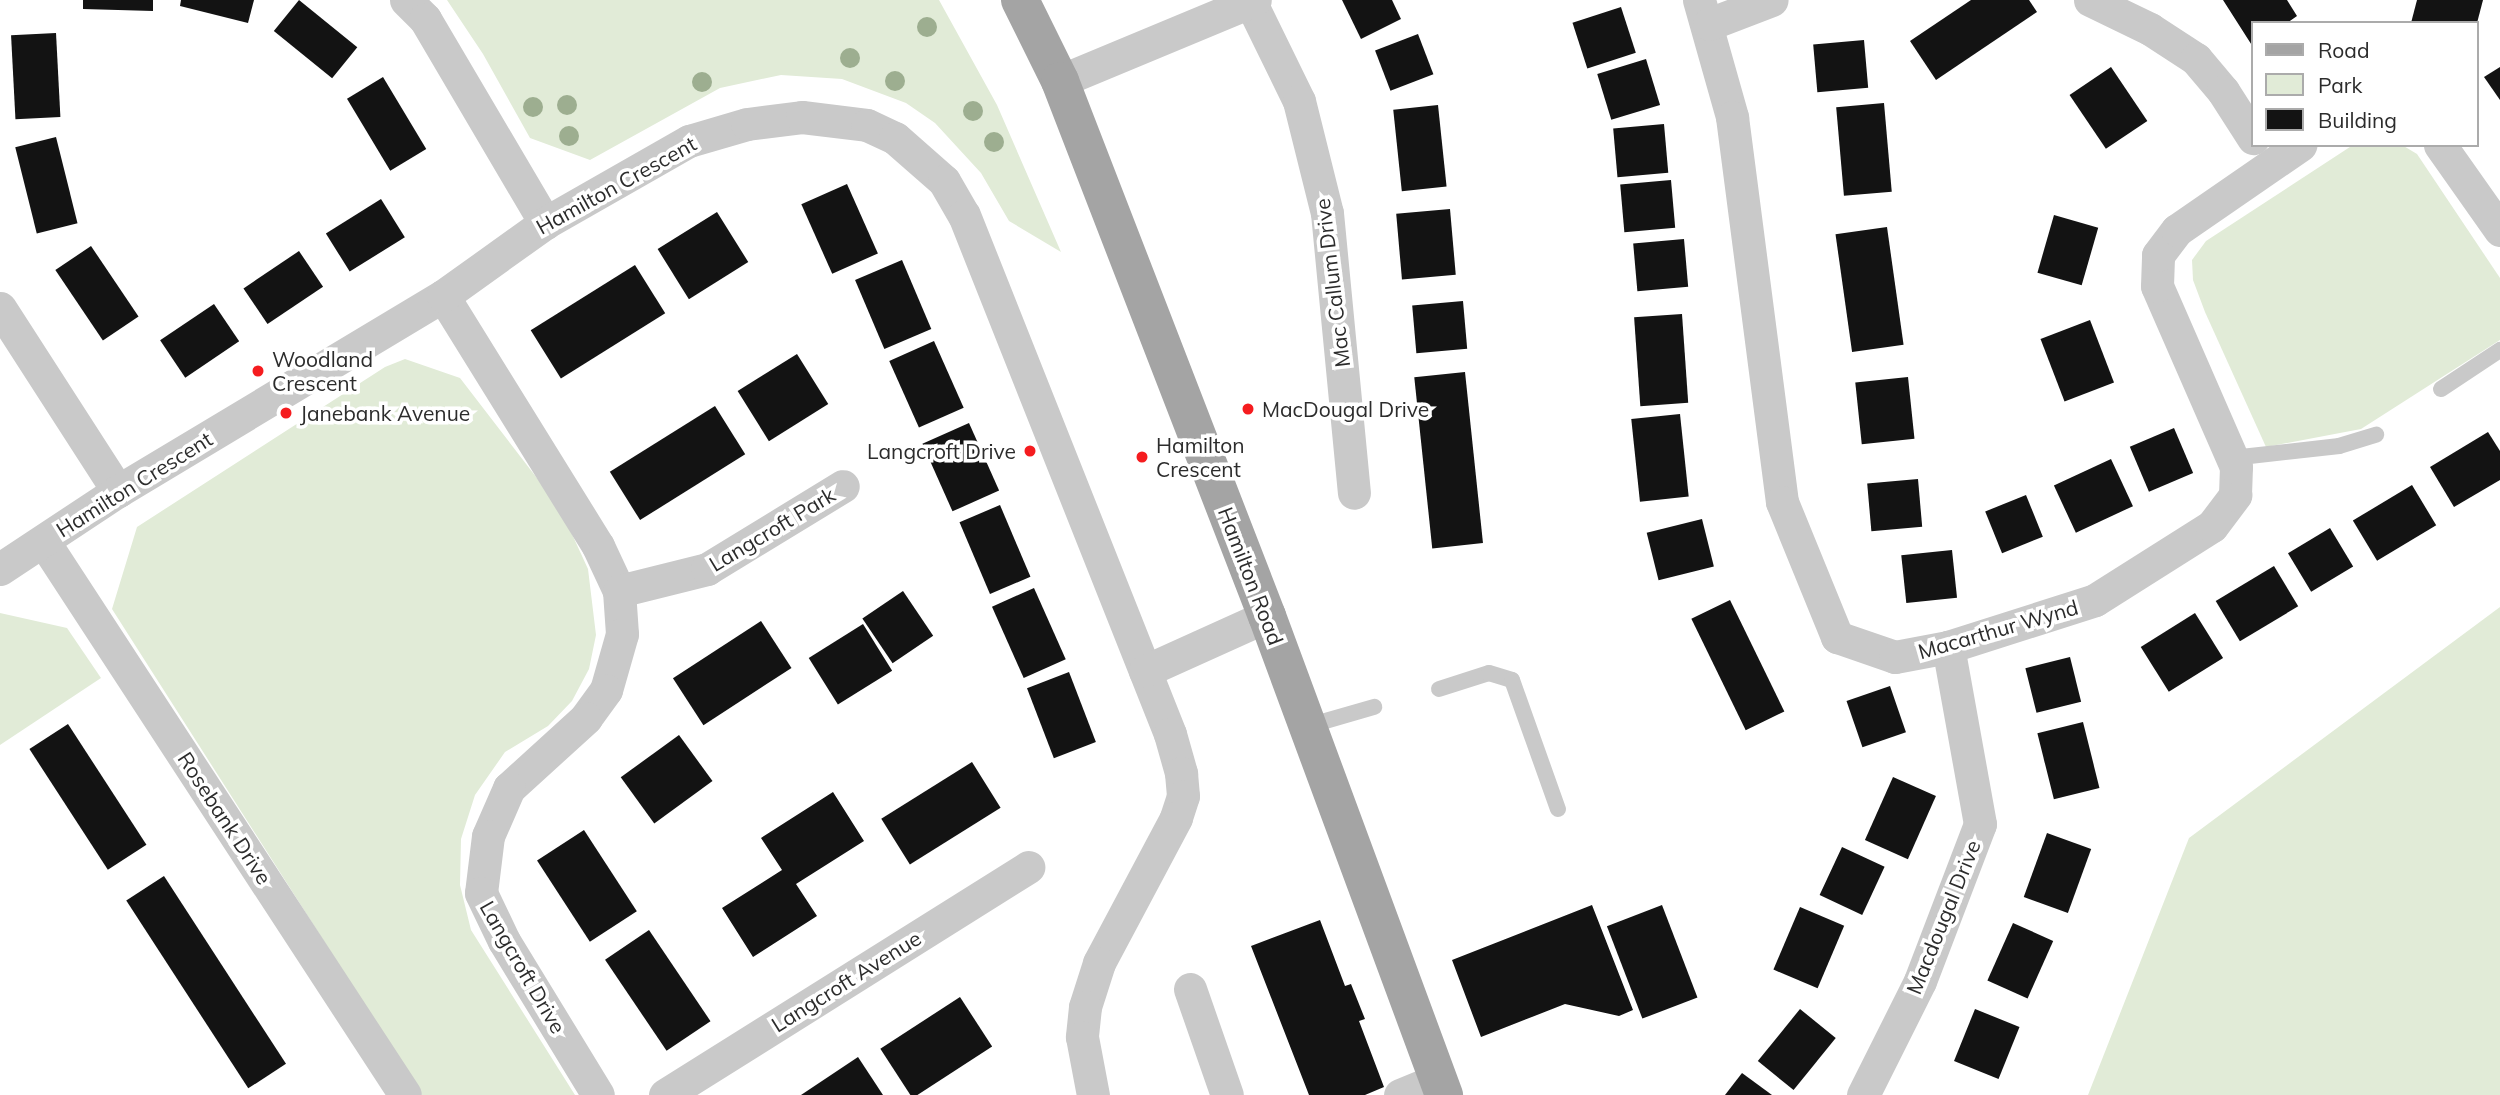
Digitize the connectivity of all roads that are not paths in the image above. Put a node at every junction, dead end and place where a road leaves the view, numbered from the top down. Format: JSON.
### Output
{"nodes":[{"id":1,"x":407,"y":0,"type":"edge"},
{"id":2,"x":1020,"y":0,"type":"edge"},
{"id":3,"x":1772,"y":0,"type":"edge"},
{"id":4,"x":2090,"y":0,"type":"edge"},
{"id":5,"x":1253,"y":1,"type":"edge"},
{"id":6,"x":1704,"y":12,"type":"edge"},
{"id":7,"x":1060,"y":81,"type":"junction"},
{"id":8,"x":2252,"y":135,"type":"edge"},
{"id":9,"x":2280,"y":147,"type":"edge"},
{"id":10,"x":2441,"y":147,"type":"edge"},
{"id":11,"x":2261,"y":149,"type":"edge"},
{"id":12,"x":545,"y":223,"type":"junction"},
{"id":13,"x":2500,"y":230,"type":"edge"},
{"id":14,"x":443,"y":296,"type":"junction"},
{"id":15,"x":0,"y":308,"type":"edge"},
{"id":16,"x":2500,"y":350,"type":"edge"},
{"id":17,"x":2441,"y":389,"type":"dead end"},
{"id":18,"x":2376,"y":435,"type":"dead end"},
{"id":19,"x":2232,"y":458,"type":"junction"},
{"id":20,"x":843,"y":486,"type":"dead end"},
{"id":21,"x":118,"y":491,"type":"junction"},
{"id":22,"x":1354,"y":492,"type":"dead end"},
{"id":23,"x":44,"y":542,"type":"junction"},
{"id":24,"x":0,"y":569,"type":"edge"},
{"id":25,"x":619,"y":591,"type":"junction"},
{"id":26,"x":1267,"y":616,"type":"junction"},
{"id":27,"x":1948,"y":647,"type":"junction"},
{"id":28,"x":1145,"y":671,"type":"junction"},
{"id":29,"x":1439,"y":689,"type":"dead end"},
{"id":30,"x":1374,"y":707,"type":"dead end"},
{"id":31,"x":1308,"y":726,"type":"junction"},
{"id":32,"x":1558,"y":808,"type":"dead end"},
{"id":33,"x":1028,"y":867,"type":"dead end"},
{"id":34,"x":1190,"y":989,"type":"dead end"},
{"id":35,"x":1441,"y":1087,"type":"edge"},
{"id":36,"x":405,"y":1095,"type":"edge"},
{"id":37,"x":598,"y":1095,"type":"edge"},
{"id":38,"x":665,"y":1095,"type":"edge"},
{"id":39,"x":1093,"y":1095,"type":"edge"},
{"id":40,"x":1227,"y":1095,"type":"edge"},
{"id":41,"x":1400,"y":1095,"type":"edge"},
{"id":42,"x":1863,"y":1095,"type":"edge"}],
"edges":[{"from":1,"to":12,"type":"street"},
{"from":2,"to":7,"type":"main road","name":"Hamilton Road"},
{"from":3,"to":6,"type":"street","name":"Macarthur Wynd"},
{"from":4,"to":8,"type":"street"},
{"from":5,"to":7,"type":"street"},
{"from":5,"to":22,"type":"street","name":"Mac Callum Drive"},
{"from":6,"to":27,"type":"street","name":"Macarthur Wynd"},
{"from":7,"to":26,"type":"main road","name":"Hamilton Road"},
{"from":9,"to":11,"type":"street","name":"Macarthur Wynd"},
{"from":10,"to":13,"type":"street"},
{"from":11,"to":19,"type":"street","name":"Macarthur Wynd"},
{"from":12,"to":14,"type":"street","name":"Hamilton Crescent"},
{"from":12,"to":28,"type":"street","name":"Hamilton Crescent"},
{"from":14,"to":21,"type":"street","name":"Hamilton Crescent"},
{"from":14,"to":25,"type":"street","name":"Langcroft Drive"},
{"from":15,"to":21,"type":"street"},
{"from":16,"to":17,"type":"lane"},
{"from":18,"to":19,"type":"lane"},
{"from":19,"to":27,"type":"street","name":"Macarthur Wynd"},
{"from":20,"to":25,"type":"street","name":"Langcroft Park"},
{"from":21,"to":23,"type":"street","name":"Hamilton Crescent"},
{"from":23,"to":24,"type":"street","name":"Hamilton Crescent"},
{"from":23,"to":36,"type":"street","name":"Rosebank Drive"},
{"from":25,"to":37,"type":"street","name":"Langcroft Drive"},
{"from":26,"to":28,"type":"street"},
{"from":26,"to":31,"type":"main road","name":"Hamilton Road"},
{"from":27,"to":42,"type":"street","name":"Macdougal Drive"},
{"from":28,"to":39,"type":"street","name":"Hamilton Crescent"},
{"from":29,"to":32,"type":"lane"},
{"from":30,"to":31,"type":"lane"},
{"from":31,"to":35,"type":"main road","name":"Hamilton Road"},
{"from":33,"to":38,"type":"street","name":"Langcroft Avenue"},
{"from":34,"to":40,"type":"street"},
{"from":35,"to":41,"type":"street","name":"Hamilton Road"}]}
